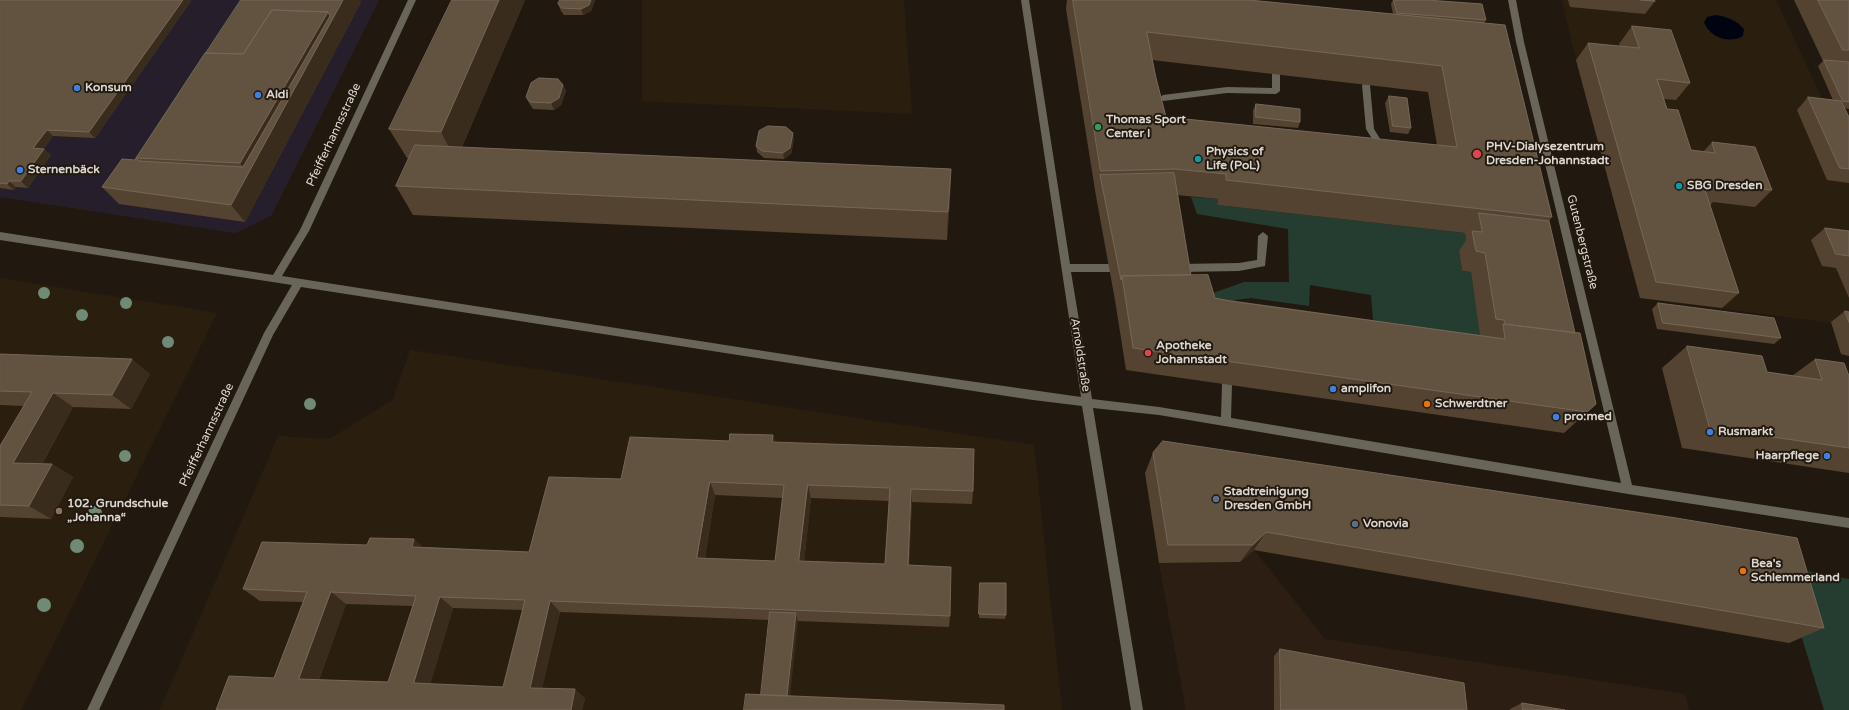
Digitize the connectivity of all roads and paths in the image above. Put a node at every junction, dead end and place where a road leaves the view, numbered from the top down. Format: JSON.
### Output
{"nodes":[{"id":1,"x":412,"y":0,"type":"edge"},
{"id":2,"x":1025,"y":0,"type":"edge"},
{"id":3,"x":1512,"y":0,"type":"edge"},
{"id":4,"x":1276,"y":74,"type":"edge"},
{"id":5,"x":1366,"y":85,"type":"edge"},
{"id":6,"x":1163,"y":98,"type":"edge"},
{"id":7,"x":1385,"y":153,"type":"edge"},
{"id":8,"x":0,"y":236,"type":"edge"},
{"id":9,"x":1263,"y":236,"type":"dead end"},
{"id":10,"x":1066,"y":268,"type":"junction"},
{"id":11,"x":1110,"y":268,"type":"dead end"},
{"id":12,"x":1180,"y":268,"type":"edge"},
{"id":13,"x":275,"y":280,"type":"junction"},
{"id":14,"x":298,"y":283,"type":"junction"},
{"id":15,"x":1227,"y":384,"type":"edge"},
{"id":16,"x":1088,"y":402,"type":"junction"},
{"id":17,"x":1226,"y":422,"type":"junction"},
{"id":18,"x":1628,"y":489,"type":"junction"},
{"id":19,"x":1849,"y":523,"type":"edge"},
{"id":20,"x":94,"y":710,"type":"edge"},
{"id":21,"x":1137,"y":710,"type":"edge"}],
"edges":[{"from":1,"to":13,"type":"street","name":"Pfeifferhannsstraße"},
{"from":2,"to":10,"type":"street","name":"Arnoldstraße"},
{"from":3,"to":18,"type":"street","name":"Gutenbergstraße"},
{"from":4,"to":6,"type":"street"},
{"from":5,"to":7,"type":"street"},
{"from":8,"to":13,"type":"street"},
{"from":9,"to":12,"type":"street"},
{"from":10,"to":11,"type":"street"},
{"from":10,"to":16,"type":"street","name":"Arnoldstraße"},
{"from":13,"to":14,"type":"street"},
{"from":14,"to":16,"type":"street"},
{"from":14,"to":20,"type":"street","name":"Pfeifferhannsstraße"},
{"from":15,"to":17,"type":"street"},
{"from":16,"to":17,"type":"street"},
{"from":16,"to":21,"type":"street","name":"Arnoldstraße"},
{"from":17,"to":18,"type":"street"},
{"from":18,"to":19,"type":"street"}]}
